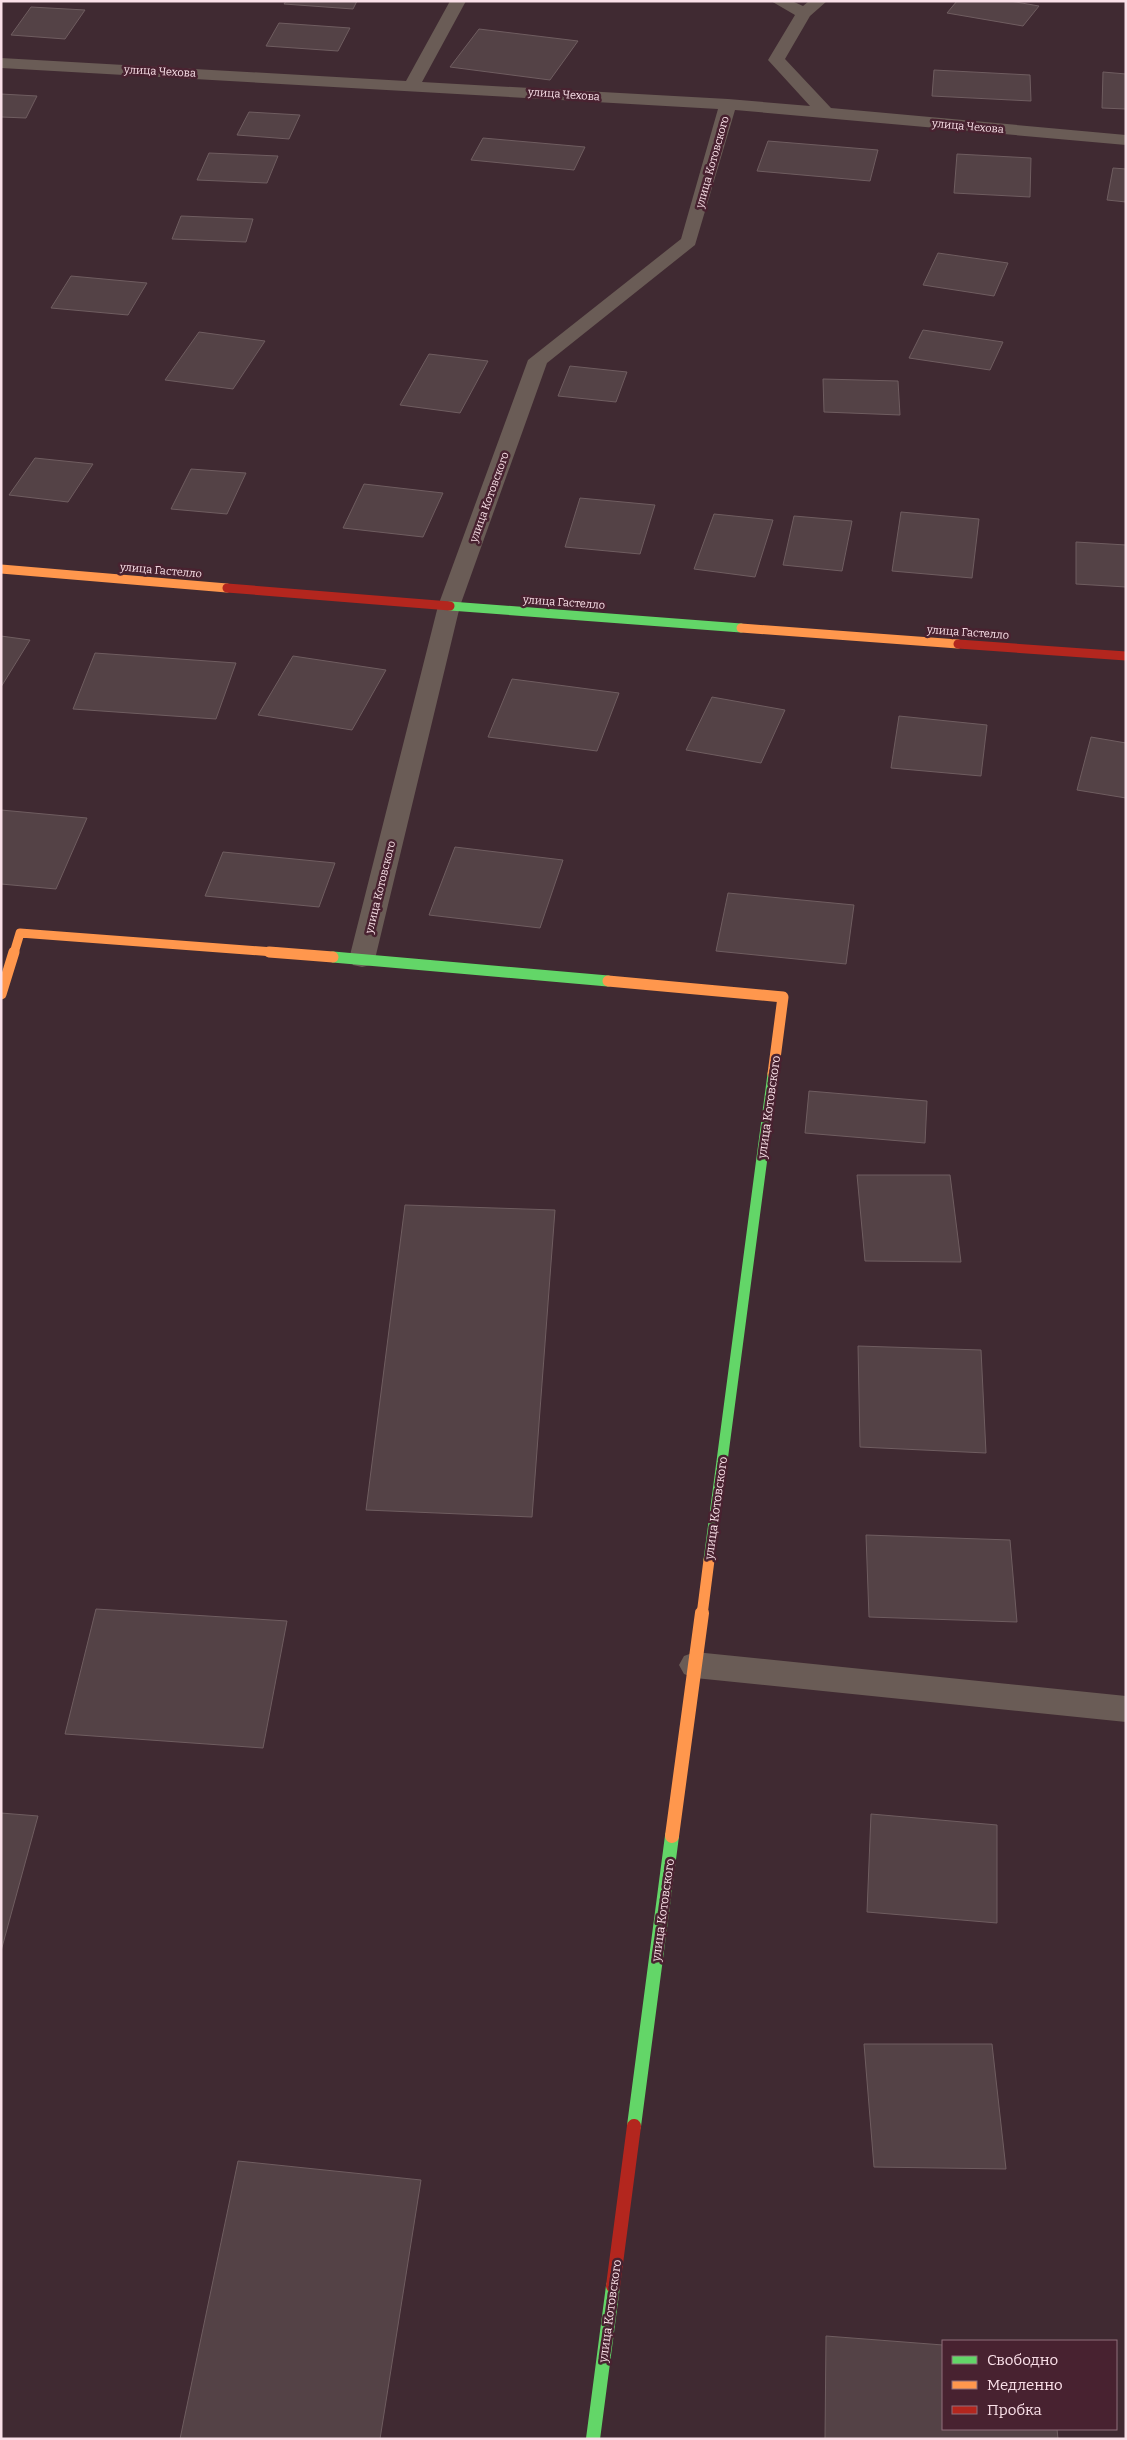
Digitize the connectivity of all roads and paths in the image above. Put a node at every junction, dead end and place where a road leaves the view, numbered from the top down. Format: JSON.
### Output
{"nodes":[{"id":1,"x":458,"y":1,"type":"edge"},
{"id":2,"x":779,"y":1,"type":"edge"},
{"id":3,"x":819,"y":1,"type":"edge"},
{"id":4,"x":804,"y":13,"type":"junction"},
{"id":5,"x":1,"y":62,"type":"edge"},
{"id":6,"x":412,"y":85,"type":"junction"},
{"id":7,"x":728,"y":104,"type":"junction"},
{"id":8,"x":827,"y":114,"type":"junction"},
{"id":9,"x":1126,"y":140,"type":"edge"},
{"id":10,"x":1,"y":569,"type":"edge"},
{"id":11,"x":450,"y":606,"type":"junction"},
{"id":12,"x":1126,"y":656,"type":"edge"},
{"id":13,"x":362,"y":960,"type":"junction"},
{"id":14,"x":1,"y":994,"type":"edge"},
{"id":15,"x":695,"y":1665,"type":"junction"},
{"id":16,"x":1126,"y":1709,"type":"edge"},
{"id":17,"x":593,"y":2439,"type":"edge"}],
"edges":[{"from":1,"to":6,"type":"street"},
{"from":2,"to":4,"type":"street"},
{"from":3,"to":4,"type":"street"},
{"from":4,"to":8,"type":"street"},
{"from":5,"to":6,"type":"street","name":"улица Чехова"},
{"from":6,"to":7,"type":"street","name":"улица Чехова"},
{"from":7,"to":8,"type":"street","name":"улица Чехова"},
{"from":7,"to":11,"type":"street","name":"улица Котовского"},
{"from":8,"to":9,"type":"street","name":"улица Чехова"},
{"from":10,"to":11,"type":"street","name":"улица Гастелло"},
{"from":11,"to":12,"type":"street","name":"улица Гастелло"},
{"from":11,"to":13,"type":"street","name":"улица Котовского"},
{"from":13,"to":14,"type":"street","name":"улица Котовского"},
{"from":13,"to":15,"type":"street","name":"улица Котовского"},
{"from":15,"to":16,"type":"street"},
{"from":15,"to":17,"type":"street","name":"улица Котовского"}]}
